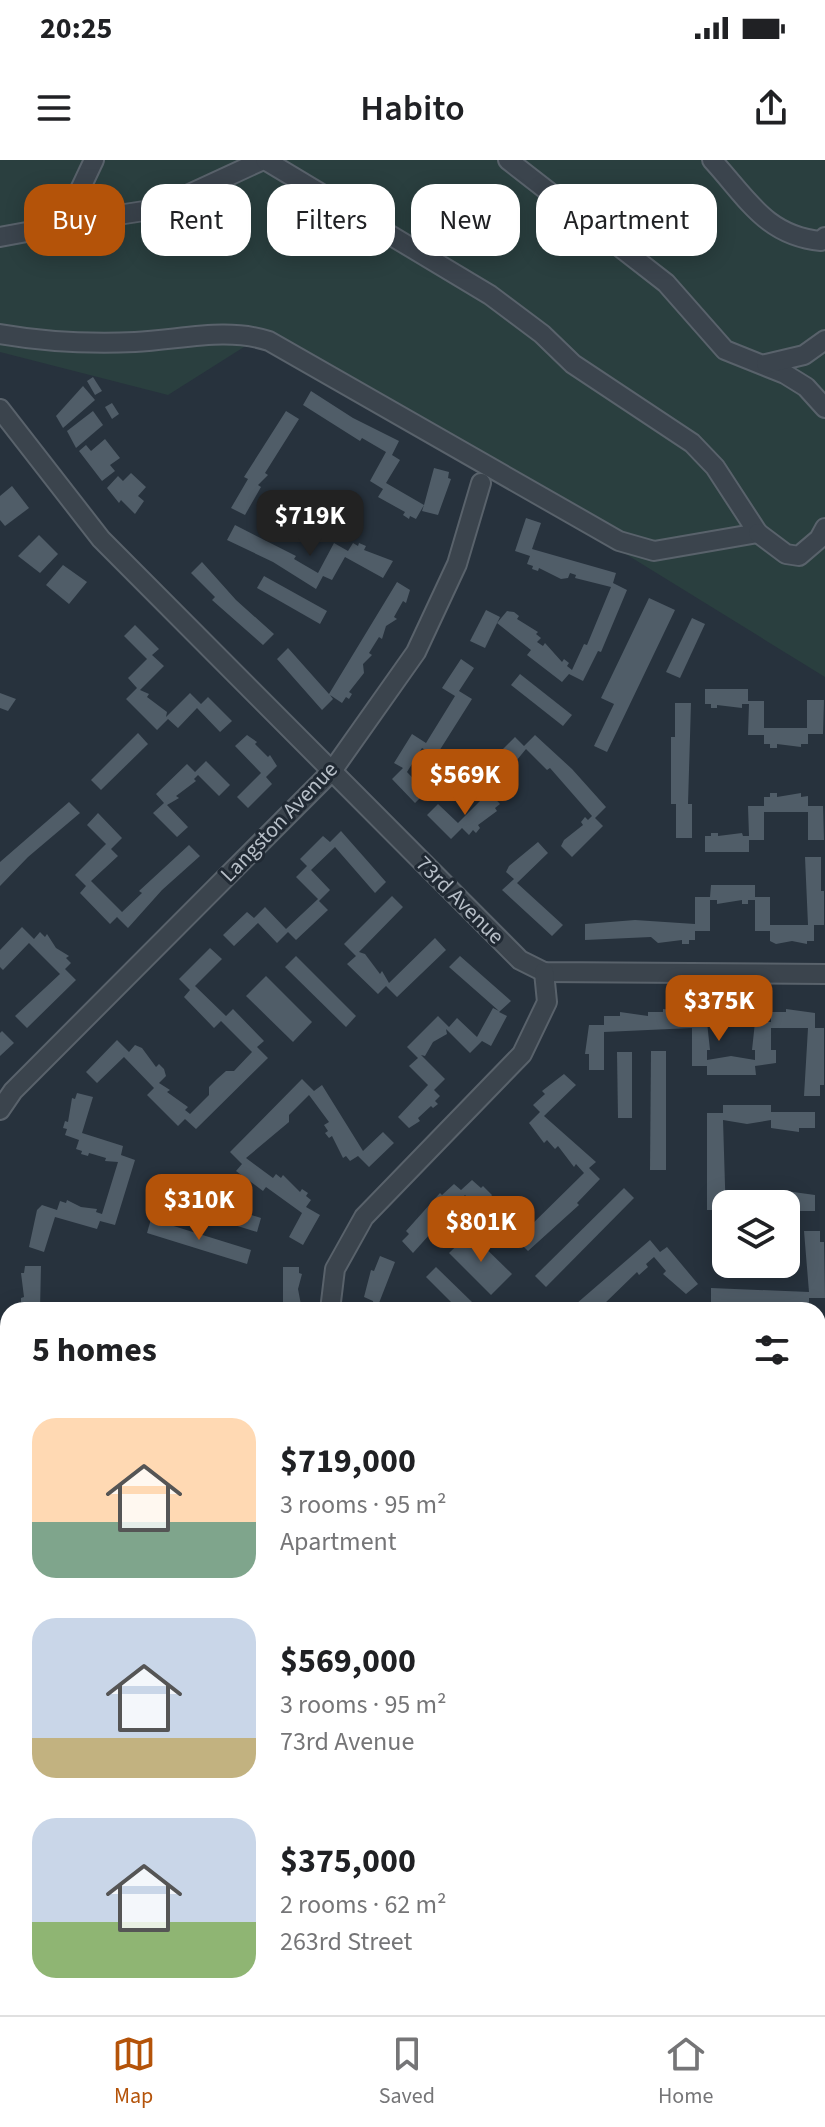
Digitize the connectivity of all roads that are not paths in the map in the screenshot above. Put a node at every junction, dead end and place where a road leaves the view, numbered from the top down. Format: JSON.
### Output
{"nodes":[{"id":1,"x":94,"y":160,"type":"edge"},
{"id":2,"x":264,"y":160,"type":"edge"},
{"id":3,"x":508,"y":160,"type":"edge"},
{"id":4,"x":712,"y":160,"type":"edge"},
{"id":5,"x":83,"y":184,"type":"edge"},
{"id":6,"x":125,"y":214,"type":"edge"},
{"id":7,"x":24,"y":233,"type":"edge"},
{"id":8,"x":0,"y":237,"type":"edge"},
{"id":9,"x":825,"y":237,"type":"edge"},
{"id":10,"x":0,"y":334,"type":"edge"},
{"id":11,"x":825,"y":340,"type":"edge"},
{"id":12,"x":766,"y":364,"type":"junction"},
{"id":13,"x":825,"y":408,"type":"edge"},
{"id":14,"x":0,"y":409,"type":"edge"},
{"id":15,"x":7,"y":436,"type":"edge"},
{"id":16,"x":481,"y":483,"type":"dead end"},
{"id":17,"x":825,"y":528,"type":"edge"},
{"id":18,"x":758,"y":533,"type":"junction"},
{"id":19,"x":332,"y":771,"type":"junction"},
{"id":20,"x":544,"y":972,"type":"junction"},
{"id":21,"x":825,"y":974,"type":"edge"},
{"id":22,"x":0,"y":1110,"type":"edge"},
{"id":23,"x":331,"y":1302,"type":"edge"}],
"edges":[{"from":1,"to":5,"type":"street"},
{"from":2,"to":6,"type":"street"},
{"from":2,"to":18,"type":"street"},
{"from":3,"to":12,"type":"street"},
{"from":4,"to":9,"type":"street"},
{"from":7,"to":8,"type":"street"},
{"from":10,"to":18,"type":"street"},
{"from":11,"to":12,"type":"street"},
{"from":12,"to":13,"type":"street"},
{"from":14,"to":15,"type":"street","name":"73rd Avenue"},
{"from":15,"to":19,"type":"street","name":"73rd Avenue"},
{"from":16,"to":19,"type":"street","name":"Langston Avenue"},
{"from":17,"to":18,"type":"street"},
{"from":19,"to":20,"type":"street","name":"73rd Avenue"},
{"from":19,"to":22,"type":"street","name":"Langston Avenue"},
{"from":20,"to":21,"type":"street"},
{"from":20,"to":23,"type":"street"}]}
